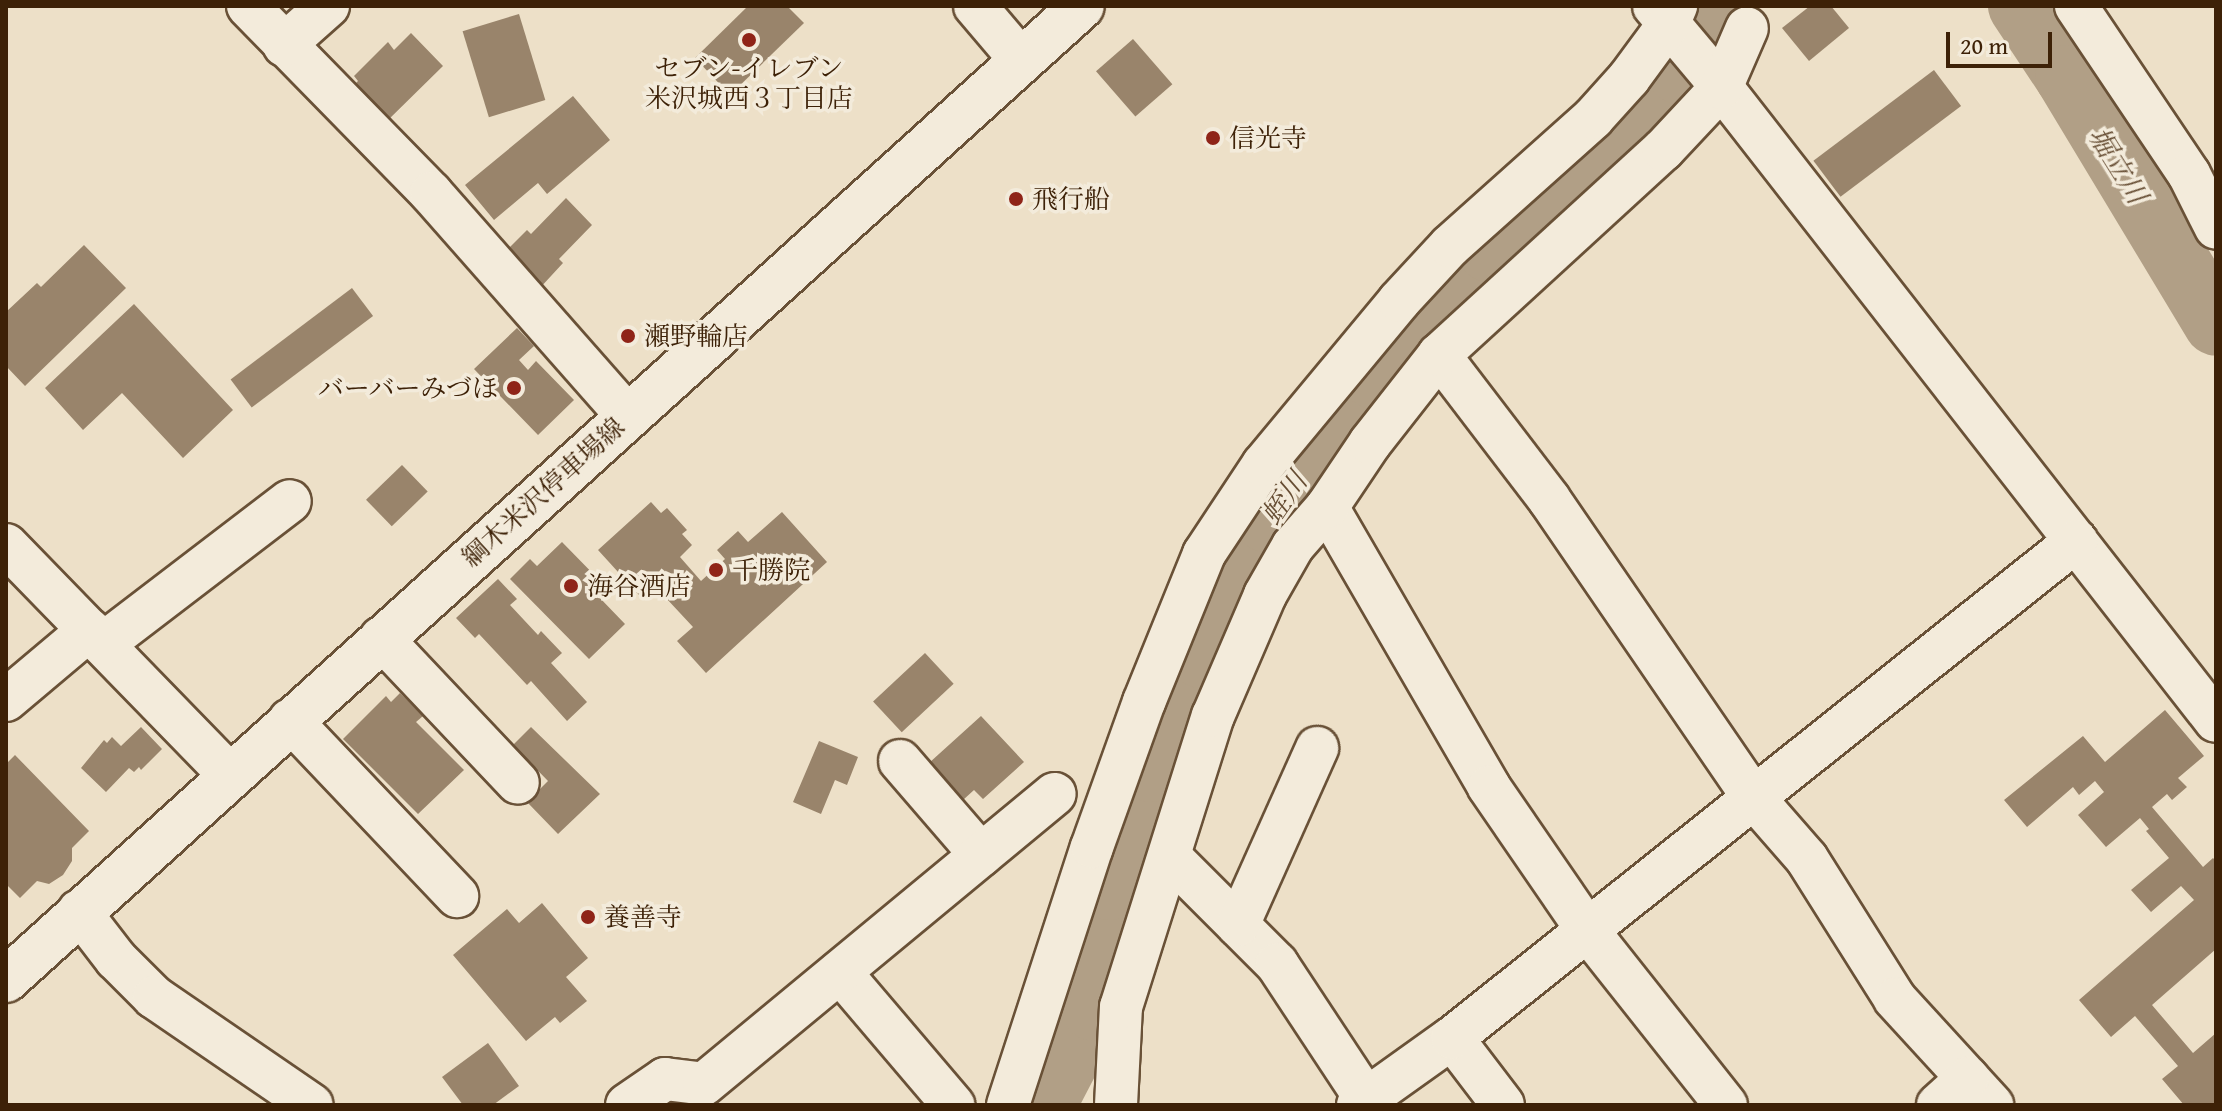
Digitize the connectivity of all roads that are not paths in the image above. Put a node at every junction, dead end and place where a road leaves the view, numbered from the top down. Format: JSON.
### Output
{"nodes":[{"id":1,"x":248,"y":6,"type":"edge"},
{"id":2,"x":328,"y":6,"type":"edge"},
{"id":3,"x":975,"y":6,"type":"edge"},
{"id":4,"x":1082,"y":6,"type":"edge"},
{"id":5,"x":2076,"y":6,"type":"edge"},
{"id":6,"x":1669,"y":18,"type":"edge"},
{"id":7,"x":1747,"y":28,"type":"dead end"},
{"id":8,"x":284,"y":45,"type":"junction"},
{"id":9,"x":1021,"y":60,"type":"junction"},
{"id":10,"x":1716,"y":82,"type":"junction"},
{"id":11,"x":2216,"y":228,"type":"edge"},
{"id":12,"x":1439,"y":355,"type":"junction"},
{"id":13,"x":627,"y":415,"type":"junction"},
{"id":14,"x":290,"y":501,"type":"dead end"},
{"id":15,"x":1327,"y":507,"type":"junction"},
{"id":16,"x":2076,"y":541,"type":"junction"},
{"id":17,"x":6,"y":545,"type":"edge"},
{"id":18,"x":96,"y":637,"type":"junction"},
{"id":19,"x":381,"y":638,"type":"junction"},
{"id":20,"x":6,"y":700,"type":"edge"},
{"id":21,"x":290,"y":720,"type":"junction"},
{"id":22,"x":2216,"y":721,"type":"edge"},
{"id":23,"x":1317,"y":748,"type":"dead end"},
{"id":24,"x":900,"y":761,"type":"dead end"},
{"id":25,"x":229,"y":774,"type":"junction"},
{"id":26,"x":518,"y":783,"type":"dead end"},
{"id":27,"x":1054,"y":794,"type":"dead end"},
{"id":28,"x":1753,"y":797,"type":"junction"},
{"id":29,"x":981,"y":855,"type":"junction"},
{"id":30,"x":1170,"y":857,"type":"junction"},
{"id":31,"x":457,"y":896,"type":"dead end"},
{"id":32,"x":79,"y":911,"type":"junction"},
{"id":33,"x":1238,"y":925,"type":"junction"},
{"id":34,"x":1588,"y":931,"type":"junction"},
{"id":35,"x":840,"y":972,"type":"junction"},
{"id":36,"x":6,"y":980,"type":"edge"},
{"id":37,"x":1452,"y":1038,"type":"junction"},
{"id":38,"x":690,"y":1093,"type":"edge"},
{"id":39,"x":1966,"y":1096,"type":"edge"},
{"id":40,"x":1362,"y":1102,"type":"edge"},
{"id":41,"x":312,"y":1105,"type":"edge"},
{"id":42,"x":627,"y":1105,"type":"edge"},
{"id":43,"x":953,"y":1105,"type":"edge"},
{"id":44,"x":1008,"y":1105,"type":"edge"},
{"id":45,"x":1116,"y":1105,"type":"edge"},
{"id":46,"x":1503,"y":1105,"type":"edge"},
{"id":47,"x":1726,"y":1105,"type":"edge"}],
"edges":[{"from":1,"to":8,"type":"street"},
{"from":2,"to":8,"type":"street"},
{"from":3,"to":9,"type":"street"},
{"from":4,"to":9,"type":"main road","name":"綱木米沢停車場線"},
{"from":5,"to":11,"type":"street"},
{"from":6,"to":10,"type":"street"},
{"from":6,"to":44,"type":"street"},
{"from":7,"to":10,"type":"street"},
{"from":8,"to":13,"type":"street"},
{"from":9,"to":13,"type":"main road","name":"綱木米沢停車場線"},
{"from":10,"to":12,"type":"street"},
{"from":10,"to":16,"type":"street"},
{"from":12,"to":15,"type":"street"},
{"from":12,"to":28,"type":"street"},
{"from":13,"to":19,"type":"main road","name":"綱木米沢停車場線"},
{"from":14,"to":18,"type":"street"},
{"from":15,"to":30,"type":"street"},
{"from":15,"to":34,"type":"street"},
{"from":16,"to":22,"type":"street"},
{"from":16,"to":28,"type":"street"},
{"from":17,"to":18,"type":"street"},
{"from":18,"to":20,"type":"street"},
{"from":18,"to":25,"type":"street"},
{"from":19,"to":21,"type":"main road","name":"綱木米沢停車場線"},
{"from":19,"to":26,"type":"street"},
{"from":21,"to":25,"type":"main road","name":"綱木米沢停車場線"},
{"from":21,"to":31,"type":"street"},
{"from":23,"to":33,"type":"street"},
{"from":24,"to":29,"type":"street"},
{"from":25,"to":32,"type":"main road","name":"綱木米沢停車場線"},
{"from":27,"to":29,"type":"street"},
{"from":28,"to":34,"type":"street"},
{"from":28,"to":39,"type":"street"},
{"from":29,"to":35,"type":"street"},
{"from":30,"to":33,"type":"street"},
{"from":30,"to":45,"type":"street"},
{"from":32,"to":36,"type":"main road","name":"綱木米沢停車場線"},
{"from":32,"to":41,"type":"street"},
{"from":33,"to":40,"type":"street"},
{"from":34,"to":37,"type":"street"},
{"from":34,"to":47,"type":"street"},
{"from":35,"to":38,"type":"street"},
{"from":35,"to":43,"type":"street"},
{"from":37,"to":40,"type":"street"},
{"from":37,"to":46,"type":"street"},
{"from":38,"to":42,"type":"street"}]}
